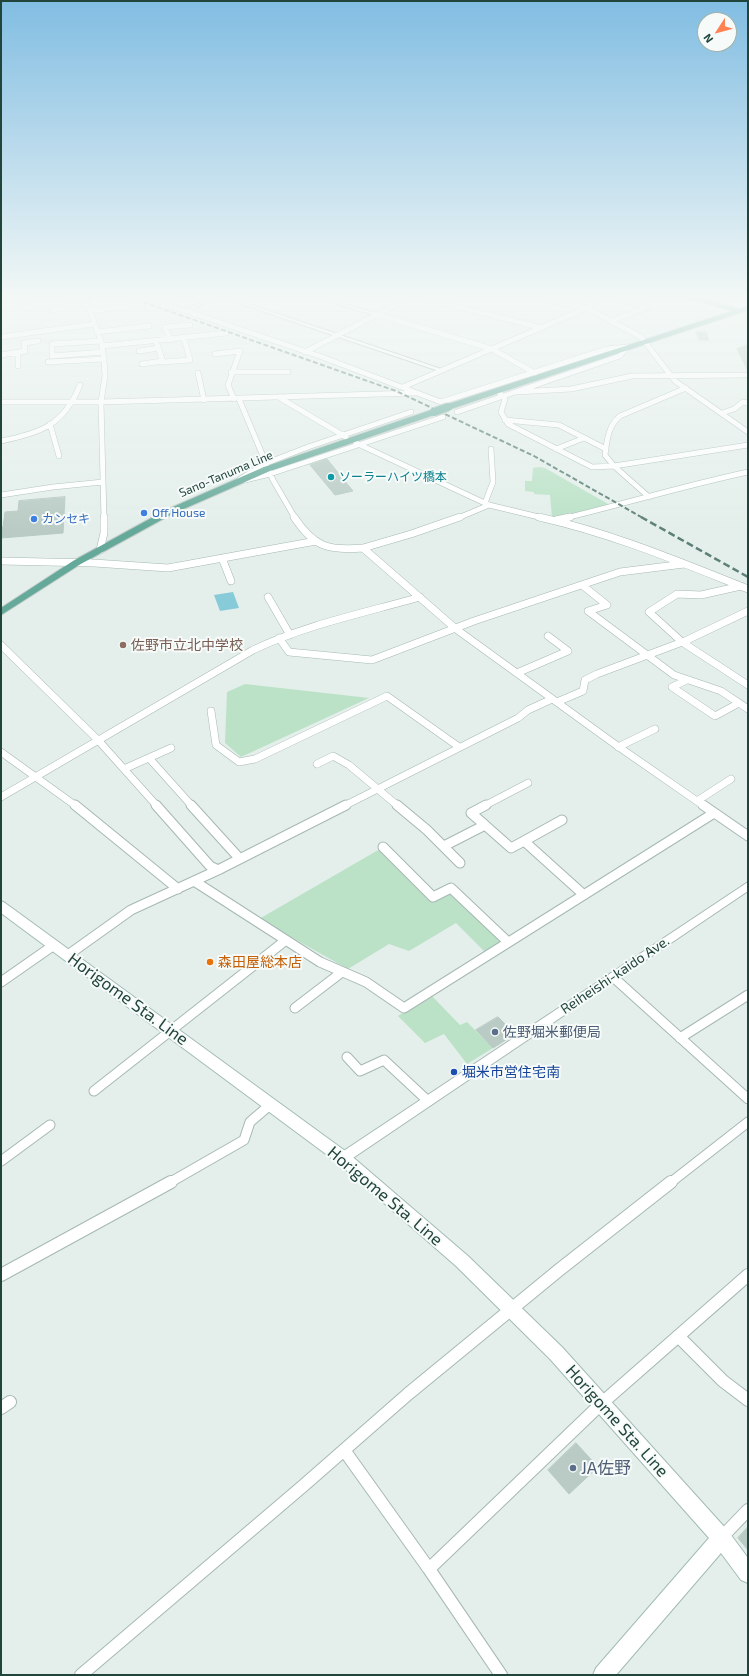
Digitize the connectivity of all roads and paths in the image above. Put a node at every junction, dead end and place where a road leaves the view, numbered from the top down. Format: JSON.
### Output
{"nodes":[{"id":1,"x":105,"y":375,"type":"edge"},
{"id":2,"x":199,"y":375,"type":"edge"},
{"id":3,"x":230,"y":375,"type":"edge"},
{"id":4,"x":372,"y":375,"type":"edge"},
{"id":5,"x":429,"y":375,"type":"edge"},
{"id":6,"x":529,"y":375,"type":"edge"},
{"id":7,"x":543,"y":375,"type":"edge"},
{"id":8,"x":564,"y":375,"type":"edge"},
{"id":9,"x":663,"y":375,"type":"edge"},
{"id":10,"x":671,"y":375,"type":"edge"},
{"id":11,"x":80,"y":385,"type":"dead end"},
{"id":12,"x":403,"y":386,"type":"junction"},
{"id":13,"x":686,"y":388,"type":"junction"},
{"id":14,"x":516,"y":392,"type":"junction"},
{"id":15,"x":418,"y":393,"type":"junction"},
{"id":16,"x":502,"y":395,"type":"junction"},
{"id":17,"x":279,"y":397,"type":"junction"},
{"id":18,"x":236,"y":399,"type":"junction"},
{"id":19,"x":1,"y":400,"type":"edge"},
{"id":20,"x":204,"y":400,"type":"junction"},
{"id":21,"x":74,"y":402,"type":"junction"},
{"id":22,"x":101,"y":402,"type":"junction"},
{"id":23,"x":748,"y":403,"type":"edge"},
{"id":24,"x":411,"y":412,"type":"dead end"},
{"id":25,"x":456,"y":412,"type":"dead end"},
{"id":26,"x":722,"y":413,"type":"junction"},
{"id":27,"x":442,"y":417,"type":"dead end"},
{"id":28,"x":505,"y":420,"type":"junction"},
{"id":29,"x":50,"y":424,"type":"junction"},
{"id":30,"x":748,"y":432,"type":"edge"},
{"id":31,"x":345,"y":436,"type":"junction"},
{"id":32,"x":584,"y":438,"type":"junction"},
{"id":33,"x":1,"y":441,"type":"edge"},
{"id":34,"x":357,"y":443,"type":"junction"},
{"id":35,"x":748,"y":444,"type":"edge"},
{"id":36,"x":556,"y":448,"type":"junction"},
{"id":37,"x":491,"y":449,"type":"dead end"},
{"id":38,"x":606,"y":449,"type":"junction"},
{"id":39,"x":59,"y":456,"type":"dead end"},
{"id":40,"x":614,"y":466,"type":"junction"},
{"id":41,"x":267,"y":469,"type":"junction"},
{"id":42,"x":748,"y":472,"type":"edge"},
{"id":43,"x":103,"y":482,"type":"junction"},
{"id":44,"x":1,"y":495,"type":"edge"},
{"id":45,"x":648,"y":497,"type":"junction"},
{"id":46,"x":487,"y":504,"type":"junction"},
{"id":47,"x":554,"y":520,"type":"junction"},
{"id":48,"x":316,"y":541,"type":"junction"},
{"id":49,"x":363,"y":548,"type":"junction"},
{"id":50,"x":100,"y":550,"type":"junction"},
{"id":51,"x":222,"y":558,"type":"junction"},
{"id":52,"x":1,"y":561,"type":"edge"},
{"id":53,"x":76,"y":563,"type":"junction"},
{"id":54,"x":684,"y":564,"type":"junction"},
{"id":55,"x":231,"y":581,"type":"dead end"},
{"id":56,"x":582,"y":585,"type":"junction"},
{"id":57,"x":745,"y":588,"type":"edge"},
{"id":58,"x":420,"y":596,"type":"junction"},
{"id":59,"x":268,"y":597,"type":"dead end"},
{"id":60,"x":748,"y":611,"type":"edge"},
{"id":61,"x":1,"y":612,"type":"edge"},
{"id":62,"x":456,"y":628,"type":"junction"},
{"id":63,"x":290,"y":635,"type":"junction"},
{"id":64,"x":548,"y":636,"type":"dead end"},
{"id":65,"x":279,"y":638,"type":"junction"},
{"id":66,"x":682,"y":642,"type":"junction"},
{"id":67,"x":1,"y":645,"type":"edge"},
{"id":68,"x":647,"y":654,"type":"junction"},
{"id":69,"x":517,"y":673,"type":"junction"},
{"id":70,"x":687,"y":680,"type":"junction"},
{"id":71,"x":748,"y":685,"type":"edge"},
{"id":72,"x":555,"y":700,"type":"junction"},
{"id":73,"x":739,"y":703,"type":"junction"},
{"id":74,"x":748,"y":709,"type":"edge"},
{"id":75,"x":211,"y":711,"type":"dead end"},
{"id":76,"x":655,"y":729,"type":"dead end"},
{"id":77,"x":98,"y":740,"type":"junction"},
{"id":78,"x":618,"y":747,"type":"junction"},
{"id":79,"x":171,"y":748,"type":"dead end"},
{"id":80,"x":459,"y":748,"type":"junction"},
{"id":81,"x":1,"y":752,"type":"edge"},
{"id":82,"x":149,"y":758,"type":"junction"},
{"id":83,"x":317,"y":764,"type":"dead end"},
{"id":84,"x":124,"y":769,"type":"junction"},
{"id":85,"x":37,"y":776,"type":"junction"},
{"id":86,"x":731,"y":779,"type":"dead end"},
{"id":87,"x":528,"y":783,"type":"dead end"},
{"id":88,"x":379,"y":789,"type":"junction"},
{"id":89,"x":1,"y":797,"type":"edge"},
{"id":90,"x":697,"y":801,"type":"junction"},
{"id":91,"x":714,"y":813,"type":"junction"},
{"id":92,"x":562,"y":820,"type":"dead end"},
{"id":93,"x":484,"y":825,"type":"junction"},
{"id":94,"x":748,"y":836,"type":"edge"},
{"id":95,"x":524,"y":841,"type":"junction"},
{"id":96,"x":444,"y":846,"type":"junction"},
{"id":97,"x":383,"y":847,"type":"dead end"},
{"id":98,"x":240,"y":859,"type":"junction"},
{"id":99,"x":460,"y":863,"type":"dead end"},
{"id":100,"x":218,"y":870,"type":"junction"},
{"id":101,"x":194,"y":881,"type":"junction"},
{"id":102,"x":748,"y":886,"type":"edge"},
{"id":103,"x":178,"y":889,"type":"junction"},
{"id":104,"x":584,"y":895,"type":"junction"},
{"id":105,"x":1,"y":906,"type":"edge"},
{"id":106,"x":286,"y":940,"type":"junction"},
{"id":107,"x":508,"y":942,"type":"junction"},
{"id":108,"x":54,"y":945,"type":"junction"},
{"id":109,"x":68,"y":955,"type":"junction"},
{"id":110,"x":342,"y":972,"type":"junction"},
{"id":111,"x":613,"y":977,"type":"junction"},
{"id":112,"x":1,"y":982,"type":"edge"},
{"id":113,"x":748,"y":995,"type":"edge"},
{"id":114,"x":295,"y":1008,"type":"dead end"},
{"id":115,"x":170,"y":1030,"type":"junction"},
{"id":116,"x":680,"y":1038,"type":"junction"},
{"id":117,"x":347,"y":1058,"type":"dead end"},
{"id":118,"x":94,"y":1091,"type":"dead end"},
{"id":119,"x":748,"y":1099,"type":"edge"},
{"id":120,"x":428,"y":1101,"type":"junction"},
{"id":121,"x":270,"y":1104,"type":"junction"},
{"id":122,"x":50,"y":1125,"type":"dead end"},
{"id":123,"x":746,"y":1127,"type":"edge"},
{"id":124,"x":343,"y":1158,"type":"junction"},
{"id":125,"x":1,"y":1161,"type":"edge"},
{"id":126,"x":1,"y":1275,"type":"edge"},
{"id":127,"x":748,"y":1275,"type":"edge"},
{"id":128,"x":512,"y":1309,"type":"junction"},
{"id":129,"x":678,"y":1336,"type":"junction"},
{"id":130,"x":748,"y":1400,"type":"edge"},
{"id":131,"x":602,"y":1403,"type":"junction"},
{"id":132,"x":344,"y":1450,"type":"junction"},
{"id":133,"x":748,"y":1510,"type":"edge"},
{"id":134,"x":721,"y":1538,"type":"junction"},
{"id":135,"x":429,"y":1569,"type":"junction"},
{"id":136,"x":748,"y":1573,"type":"edge"},
{"id":137,"x":81,"y":1675,"type":"edge"},
{"id":138,"x":501,"y":1675,"type":"edge"},
{"id":139,"x":603,"y":1675,"type":"edge"}],
"edges":[{"from":1,"to":22,"type":"street"},
{"from":2,"to":20,"type":"street"},
{"from":3,"to":18,"type":"street"},
{"from":4,"to":12,"type":"street"},
{"from":5,"to":12,"type":"street"},
{"from":6,"to":15,"type":"street"},
{"from":7,"to":41,"type":"main road","name":"Sano-Tanuma Line","bridge":true},
{"from":8,"to":14,"type":"street"},
{"from":9,"to":14,"type":"street"},
{"from":10,"to":13,"type":"street"},
{"from":11,"to":21,"type":"street"},
{"from":12,"to":15,"type":"street"},
{"from":13,"to":26,"type":"street"},
{"from":13,"to":38,"type":"street"},
{"from":14,"to":16,"type":"street"},
{"from":15,"to":17,"type":"street"},
{"from":16,"to":25,"type":"street"},
{"from":16,"to":28,"type":"street"},
{"from":17,"to":18,"type":"street"},
{"from":17,"to":31,"type":"street"},
{"from":18,"to":20,"type":"street"},
{"from":18,"to":41,"type":"street"},
{"from":19,"to":21,"type":"street"},
{"from":20,"to":22,"type":"street"},
{"from":21,"to":22,"type":"street"},
{"from":21,"to":29,"type":"street"},
{"from":22,"to":43,"type":"street"},
{"from":23,"to":26,"type":"street"},
{"from":24,"to":31,"type":"street"},
{"from":26,"to":30,"type":"street"},
{"from":27,"to":34,"type":"street"},
{"from":28,"to":32,"type":"street"},
{"from":28,"to":36,"type":"street"},
{"from":29,"to":33,"type":"street"},
{"from":29,"to":39,"type":"street"},
{"from":31,"to":41,"type":"street"},
{"from":32,"to":36,"type":"street"},
{"from":32,"to":38,"type":"street"},
{"from":34,"to":41,"type":"street"},
{"from":34,"to":46,"type":"street"},
{"from":35,"to":40,"type":"street"},
{"from":36,"to":40,"type":"street"},
{"from":37,"to":46,"type":"street"},
{"from":38,"to":40,"type":"street"},
{"from":40,"to":45,"type":"street"},
{"from":41,"to":48,"type":"street"},
{"from":41,"to":50,"type":"main road","name":"Sano-Tanuma Line"},
{"from":42,"to":45,"type":"street"},
{"from":43,"to":44,"type":"street"},
{"from":43,"to":50,"type":"street"},
{"from":45,"to":47,"type":"street"},
{"from":46,"to":47,"type":"street"},
{"from":46,"to":49,"type":"street"},
{"from":47,"to":54,"type":"street"},
{"from":48,"to":49,"type":"street"},
{"from":48,"to":51,"type":"street"},
{"from":49,"to":58,"type":"street"},
{"from":50,"to":53,"type":"main road","name":"Sano-Tanuma Line"},
{"from":51,"to":53,"type":"street"},
{"from":51,"to":55,"type":"street"},
{"from":52,"to":53,"type":"street"},
{"from":53,"to":61,"type":"main road","name":"Sano-Tanuma Line"},
{"from":54,"to":56,"type":"street"},
{"from":54,"to":57,"type":"street"},
{"from":56,"to":62,"type":"street"},
{"from":56,"to":68,"type":"street"},
{"from":57,"to":66,"type":"street"},
{"from":58,"to":62,"type":"street"},
{"from":58,"to":63,"type":"street"},
{"from":59,"to":63,"type":"street"},
{"from":60,"to":66,"type":"street"},
{"from":62,"to":65,"type":"street"},
{"from":62,"to":69,"type":"street"},
{"from":63,"to":65,"type":"street"},
{"from":64,"to":69,"type":"street"},
{"from":65,"to":77,"type":"street"},
{"from":66,"to":68,"type":"street"},
{"from":66,"to":71,"type":"street"},
{"from":67,"to":77,"type":"street"},
{"from":68,"to":70,"type":"street"},
{"from":68,"to":72,"type":"street"},
{"from":69,"to":72,"type":"street"},
{"from":70,"to":73,"type":"street"},
{"from":70,"to":73,"type":"street"},
{"from":72,"to":78,"type":"street"},
{"from":72,"to":80,"type":"street"},
{"from":73,"to":74,"type":"street"},
{"from":75,"to":80,"type":"street"},
{"from":76,"to":78,"type":"street"},
{"from":77,"to":84,"type":"street"},
{"from":77,"to":85,"type":"street"},
{"from":78,"to":90,"type":"street"},
{"from":79,"to":82,"type":"street"},
{"from":80,"to":88,"type":"street"},
{"from":81,"to":85,"type":"street"},
{"from":82,"to":84,"type":"street"},
{"from":82,"to":98,"type":"street"},
{"from":83,"to":88,"type":"street"},
{"from":84,"to":100,"type":"street"},
{"from":85,"to":89,"type":"street"},
{"from":85,"to":103,"type":"street"},
{"from":86,"to":90,"type":"street"},
{"from":87,"to":93,"type":"street"},
{"from":88,"to":96,"type":"street"},
{"from":88,"to":98,"type":"street"},
{"from":90,"to":91,"type":"street"},
{"from":91,"to":94,"type":"street"},
{"from":91,"to":104,"type":"street"},
{"from":92,"to":95,"type":"street"},
{"from":93,"to":95,"type":"street"},
{"from":93,"to":96,"type":"street"},
{"from":95,"to":104,"type":"street"},
{"from":96,"to":99,"type":"street"},
{"from":97,"to":107,"type":"street"},
{"from":98,"to":100,"type":"street"},
{"from":100,"to":101,"type":"street"},
{"from":101,"to":103,"type":"street"},
{"from":101,"to":106,"type":"street"},
{"from":102,"to":111,"type":"street","name":"Reiheishi-kaido Ave."},
{"from":103,"to":109,"type":"street"},
{"from":104,"to":107,"type":"street"},
{"from":105,"to":108,"type":"main road","name":"Horigome Sta. Line"},
{"from":106,"to":110,"type":"street"},
{"from":106,"to":115,"type":"street"},
{"from":107,"to":110,"type":"street"},
{"from":108,"to":109,"type":"main road","name":"Horigome Sta. Line"},
{"from":108,"to":112,"type":"street"},
{"from":109,"to":115,"type":"main road","name":"Horigome Sta. Line"},
{"from":110,"to":114,"type":"street"},
{"from":111,"to":116,"type":"street"},
{"from":111,"to":120,"type":"street","name":"Reiheishi-kaido Ave."},
{"from":113,"to":116,"type":"street"},
{"from":115,"to":118,"type":"street"},
{"from":115,"to":121,"type":"main road","name":"Horigome Sta. Line"},
{"from":116,"to":119,"type":"street"},
{"from":117,"to":120,"type":"street"},
{"from":120,"to":124,"type":"street","name":"Reiheishi-kaido Ave."},
{"from":121,"to":124,"type":"main road","name":"Horigome Sta. Line"},
{"from":121,"to":126,"type":"street"},
{"from":122,"to":125,"type":"street"},
{"from":123,"to":128,"type":"street"},
{"from":124,"to":128,"type":"main road","name":"Horigome Sta. Line"},
{"from":127,"to":129,"type":"street"},
{"from":128,"to":131,"type":"main road","name":"Horigome Sta. Line"},
{"from":128,"to":132,"type":"street"},
{"from":129,"to":130,"type":"street"},
{"from":129,"to":131,"type":"street"},
{"from":131,"to":134,"type":"main road","name":"Horigome Sta. Line"},
{"from":131,"to":135,"type":"street"},
{"from":132,"to":135,"type":"street"},
{"from":132,"to":137,"type":"street"},
{"from":133,"to":134,"type":"street"},
{"from":134,"to":136,"type":"main road","name":"Horigome Sta. Line"},
{"from":134,"to":139,"type":"main road"},
{"from":135,"to":138,"type":"street"}]}
